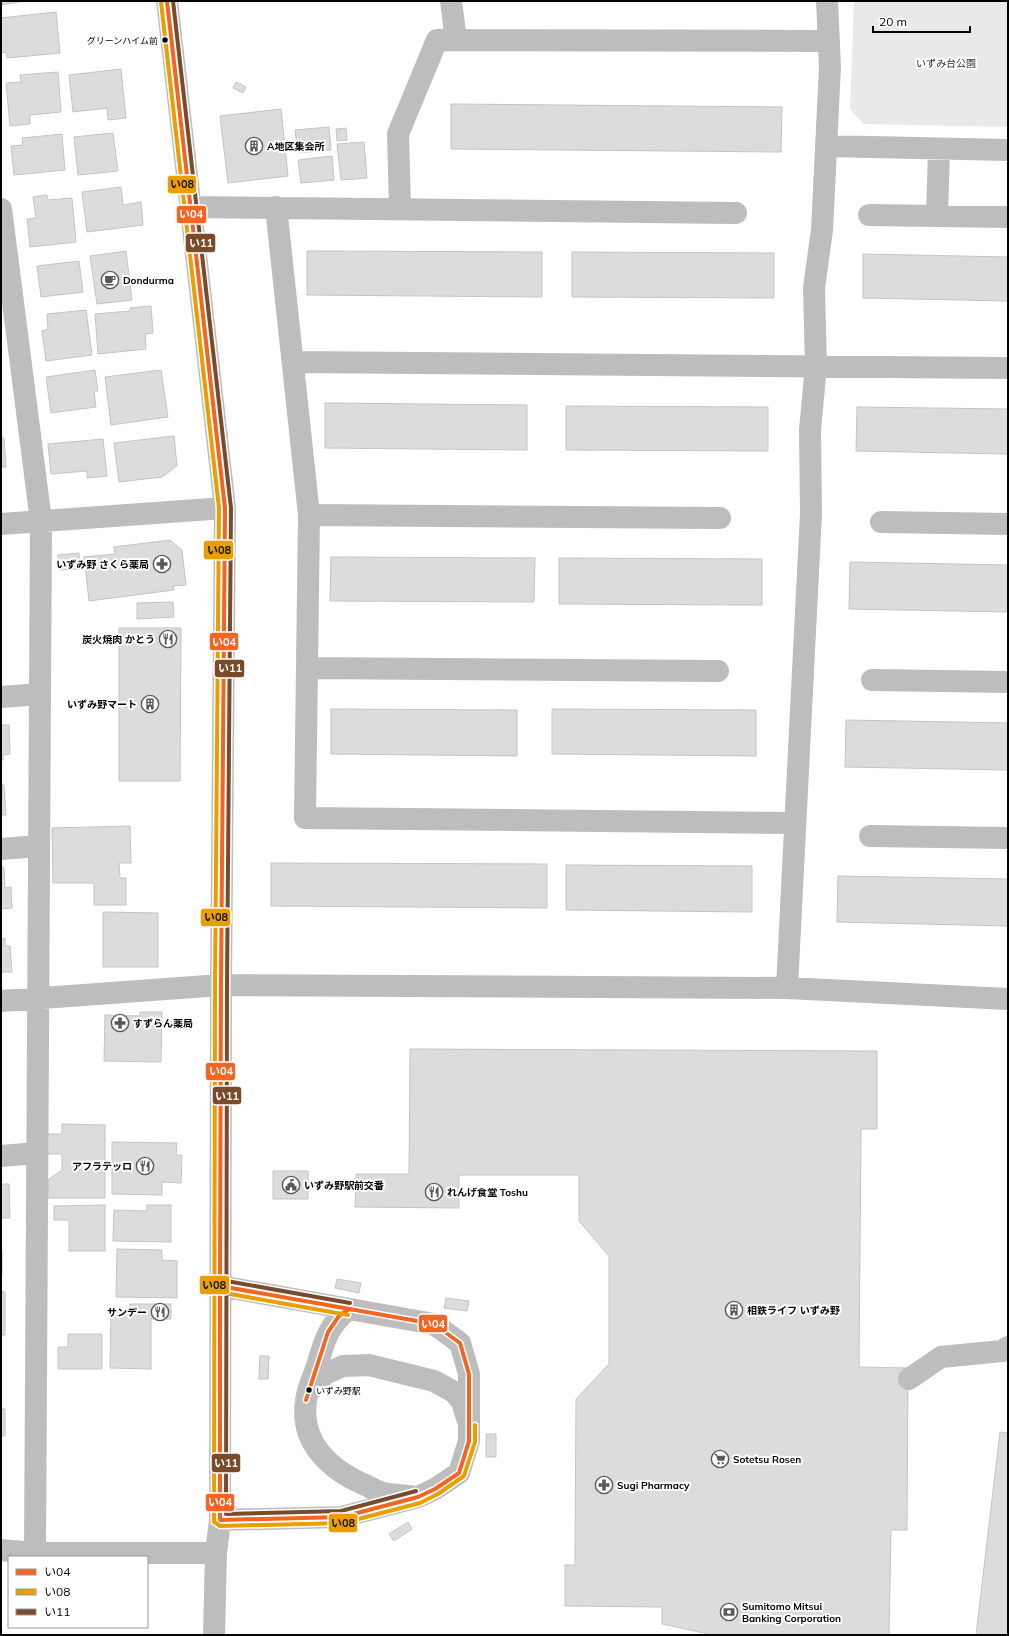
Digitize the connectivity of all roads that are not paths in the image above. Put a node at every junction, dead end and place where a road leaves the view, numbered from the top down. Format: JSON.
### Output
{"nodes":[{"id":1,"x":167,"y":1,"type":"edge"},
{"id":2,"x":451,"y":1,"type":"edge"},
{"id":3,"x":827,"y":1,"type":"edge"},
{"id":4,"x":456,"y":40,"type":"junction"},
{"id":5,"x":828,"y":41,"type":"junction"},
{"id":6,"x":826,"y":146,"type":"junction"},
{"id":7,"x":939,"y":149,"type":"junction"},
{"id":8,"x":1008,"y":150,"type":"edge"},
{"id":9,"x":190,"y":207,"type":"junction"},
{"id":10,"x":276,"y":207,"type":"junction"},
{"id":11,"x":1,"y":209,"type":"edge"},
{"id":12,"x":400,"y":209,"type":"junction"},
{"id":13,"x":736,"y":213,"type":"dead end"},
{"id":14,"x":869,"y":215,"type":"dead end"},
{"id":15,"x":937,"y":216,"type":"junction"},
{"id":16,"x":1008,"y":217,"type":"edge"},
{"id":17,"x":9,"y":342,"type":"edge"},
{"id":18,"x":293,"y":362,"type":"junction"},
{"id":19,"x":816,"y":366,"type":"junction"},
{"id":20,"x":1008,"y":368,"type":"edge"},
{"id":21,"x":225,"y":508,"type":"junction"},
{"id":22,"x":309,"y":515,"type":"junction"},
{"id":23,"x":720,"y":518,"type":"dead end"},
{"id":24,"x":41,"y":521,"type":"junction"},
{"id":25,"x":881,"y":522,"type":"dead end"},
{"id":26,"x":1,"y":524,"type":"edge"},
{"id":27,"x":1008,"y":524,"type":"edge"},
{"id":28,"x":307,"y":668,"type":"junction"},
{"id":29,"x":718,"y":671,"type":"dead end"},
{"id":30,"x":872,"y":680,"type":"dead end"},
{"id":31,"x":1008,"y":682,"type":"edge"},
{"id":32,"x":40,"y":694,"type":"junction"},
{"id":33,"x":1,"y":697,"type":"edge"},
{"id":34,"x":795,"y":823,"type":"junction"},
{"id":35,"x":870,"y":836,"type":"dead end"},
{"id":36,"x":1008,"y":838,"type":"edge"},
{"id":37,"x":39,"y":846,"type":"junction"},
{"id":38,"x":1,"y":849,"type":"edge"},
{"id":39,"x":221,"y":985,"type":"junction"},
{"id":40,"x":787,"y":988,"type":"junction"},
{"id":41,"x":38,"y":998,"type":"junction"},
{"id":42,"x":1008,"y":999,"type":"edge"},
{"id":43,"x":1,"y":1001,"type":"edge"},
{"id":44,"x":37,"y":1153,"type":"junction"},
{"id":45,"x":1,"y":1156,"type":"edge"},
{"id":46,"x":220,"y":1286,"type":"junction"},
{"id":47,"x":349,"y":1309,"type":"junction"},
{"id":48,"x":1008,"y":1347,"type":"edge"},
{"id":49,"x":909,"y":1379,"type":"dead end"},
{"id":50,"x":306,"y":1400,"type":"junction"},
{"id":51,"x":469,"y":1425,"type":"junction"},
{"id":52,"x":418,"y":1497,"type":"junction"},
{"id":53,"x":220,"y":1520,"type":"junction"},
{"id":54,"x":1,"y":1550,"type":"edge"},
{"id":55,"x":35,"y":1552,"type":"junction"},
{"id":56,"x":216,"y":1553,"type":"junction"},
{"id":57,"x":214,"y":1635,"type":"edge"}],
"edges":[{"from":1,"to":9,"type":"street"},
{"from":2,"to":4,"type":"street"},
{"from":3,"to":5,"type":"street"},
{"from":4,"to":5,"type":"street"},
{"from":4,"to":12,"type":"street"},
{"from":5,"to":6,"type":"street"},
{"from":6,"to":7,"type":"street"},
{"from":6,"to":19,"type":"street"},
{"from":7,"to":8,"type":"street"},
{"from":7,"to":15,"type":"street"},
{"from":9,"to":10,"type":"street"},
{"from":9,"to":21,"type":"street"},
{"from":10,"to":12,"type":"street"},
{"from":10,"to":18,"type":"street"},
{"from":11,"to":17,"type":"street"},
{"from":12,"to":13,"type":"street"},
{"from":14,"to":15,"type":"street"},
{"from":15,"to":16,"type":"street"},
{"from":17,"to":24,"type":"street"},
{"from":18,"to":19,"type":"street"},
{"from":18,"to":22,"type":"street"},
{"from":19,"to":20,"type":"street"},
{"from":19,"to":34,"type":"street"},
{"from":21,"to":24,"type":"street"},
{"from":21,"to":39,"type":"street"},
{"from":22,"to":23,"type":"street"},
{"from":22,"to":28,"type":"street"},
{"from":24,"to":26,"type":"street"},
{"from":24,"to":32,"type":"street"},
{"from":25,"to":27,"type":"street"},
{"from":28,"to":29,"type":"street"},
{"from":28,"to":34,"type":"street"},
{"from":30,"to":31,"type":"street"},
{"from":32,"to":33,"type":"street"},
{"from":32,"to":37,"type":"street"},
{"from":34,"to":40,"type":"street"},
{"from":35,"to":36,"type":"street"},
{"from":37,"to":38,"type":"street"},
{"from":37,"to":41,"type":"street"},
{"from":39,"to":40,"type":"street"},
{"from":39,"to":41,"type":"street"},
{"from":39,"to":46,"type":"street"},
{"from":40,"to":42,"type":"street"},
{"from":41,"to":43,"type":"street"},
{"from":41,"to":44,"type":"street"},
{"from":44,"to":45,"type":"street"},
{"from":44,"to":55,"type":"street"},
{"from":46,"to":47,"type":"street"},
{"from":46,"to":53,"type":"street"},
{"from":47,"to":50,"type":"street"},
{"from":47,"to":51,"type":"street"},
{"from":48,"to":49,"type":"street"},
{"from":50,"to":51,"type":"street"},
{"from":50,"to":52,"type":"street"},
{"from":51,"to":52,"type":"street"},
{"from":52,"to":53,"type":"street"},
{"from":53,"to":56,"type":"street"},
{"from":54,"to":55,"type":"street"},
{"from":55,"to":56,"type":"street"},
{"from":56,"to":57,"type":"street"}]}
